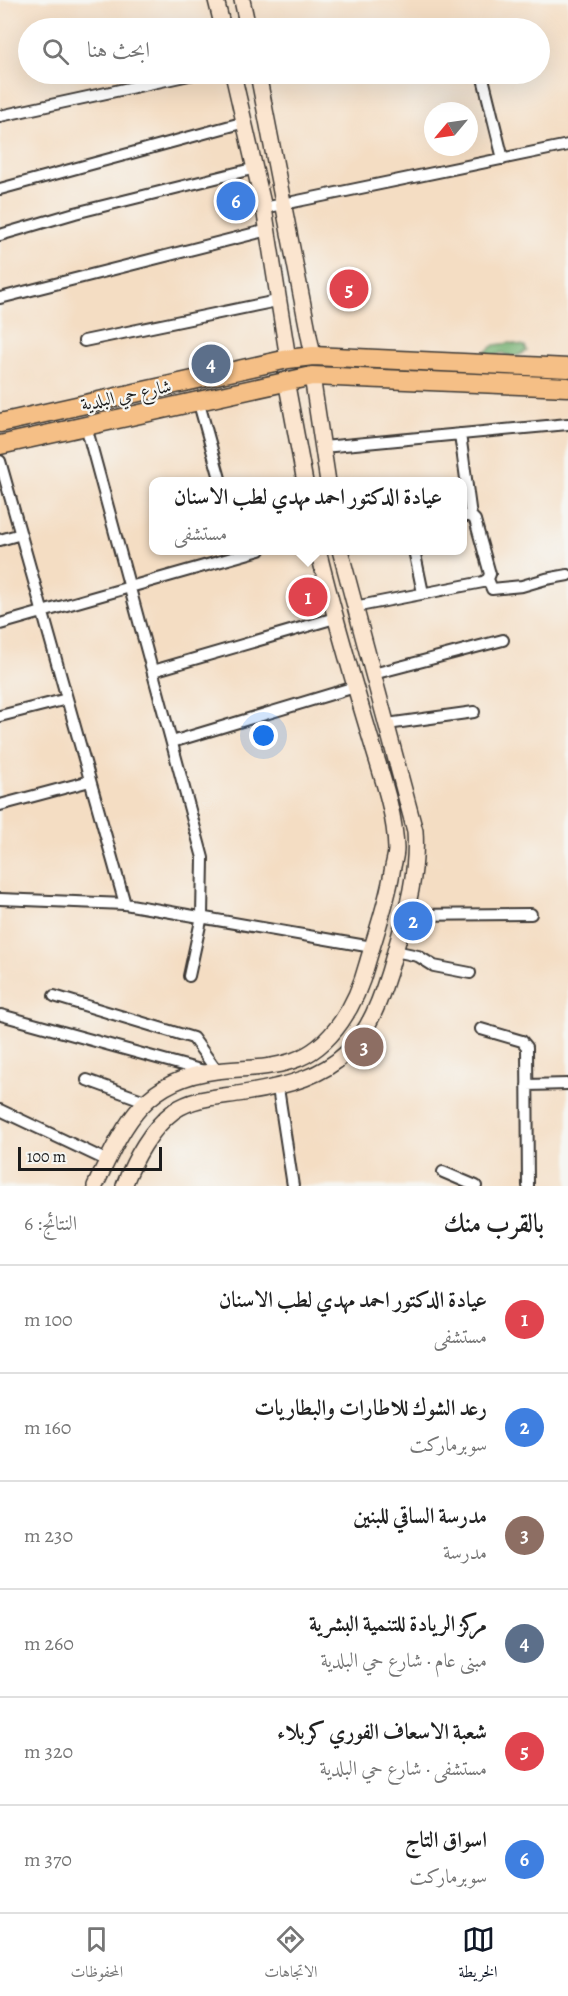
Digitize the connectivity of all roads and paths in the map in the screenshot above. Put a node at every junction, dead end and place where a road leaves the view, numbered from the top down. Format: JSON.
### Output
{"nodes":[{"id":1,"x":216,"y":0,"type":"edge"},
{"id":2,"x":242,"y":0,"type":"edge"},
{"id":3,"x":220,"y":18,"type":"edge"},
{"id":4,"x":246,"y":18,"type":"edge"},
{"id":5,"x":148,"y":84,"type":"edge"},
{"id":6,"x":236,"y":84,"type":"edge"},
{"id":7,"x":260,"y":84,"type":"edge"},
{"id":8,"x":484,"y":84,"type":"edge"},
{"id":9,"x":0,"y":116,"type":"edge"},
{"id":10,"x":245,"y":122,"type":"junction"},
{"id":11,"x":568,"y":145,"type":"edge"},
{"id":12,"x":503,"y":159,"type":"junction"},
{"id":13,"x":256,"y":168,"type":"junction"},
{"id":14,"x":0,"y":189,"type":"edge"},
{"id":15,"x":284,"y":204,"type":"junction"},
{"id":16,"x":264,"y":208,"type":"junction"},
{"id":17,"x":268,"y":230,"type":"junction"},
{"id":18,"x":0,"y":235,"type":"edge"},
{"id":19,"x":0,"y":298,"type":"edge"},
{"id":20,"x":278,"y":301,"type":"junction"},
{"id":21,"x":84,"y":341,"type":"dead end"},
{"id":22,"x":313,"y":356,"type":"junction"},
{"id":23,"x":288,"y":359,"type":"junction"},
{"id":24,"x":416,"y":360,"type":"junction"},
{"id":25,"x":435,"y":361,"type":"junction"},
{"id":26,"x":568,"y":368,"type":"edge"},
{"id":27,"x":312,"y":376,"type":"junction"},
{"id":28,"x":286,"y":380,"type":"junction"},
{"id":29,"x":416,"y":381,"type":"junction"},
{"id":30,"x":436,"y":382,"type":"junction"},
{"id":31,"x":568,"y":387,"type":"edge"},
{"id":32,"x":198,"y":400,"type":"junction"},
{"id":33,"x":0,"y":423,"type":"edge"},
{"id":34,"x":568,"y":424,"type":"edge"},
{"id":35,"x":86,"y":426,"type":"junction"},
{"id":36,"x":460,"y":434,"type":"junction"},
{"id":37,"x":0,"y":445,"type":"edge"},
{"id":38,"x":323,"y":447,"type":"junction"},
{"id":39,"x":0,"y":461,"type":"edge"},
{"id":40,"x":220,"y":477,"type":"edge"},
{"id":41,"x":303,"y":477,"type":"edge"},
{"id":42,"x":327,"y":477,"type":"edge"},
{"id":43,"x":464,"y":477,"type":"edge"},
{"id":44,"x":467,"y":516,"type":"edge"},
{"id":45,"x":21,"y":534,"type":"junction"},
{"id":46,"x":0,"y":540,"type":"edge"},
{"id":47,"x":235,"y":555,"type":"edge"},
{"id":48,"x":319,"y":555,"type":"edge"},
{"id":49,"x":341,"y":555,"type":"edge"},
{"id":50,"x":415,"y":555,"type":"edge"},
{"id":51,"x":568,"y":575,"type":"edge"},
{"id":52,"x":488,"y":579,"type":"junction"},
{"id":53,"x":131,"y":587,"type":"junction"},
{"id":54,"x":423,"y":593,"type":"junction"},
{"id":55,"x":354,"y":607,"type":"junction"},
{"id":56,"x":42,"y":611,"type":"junction"},
{"id":57,"x":335,"y":618,"type":"junction"},
{"id":58,"x":0,"y":624,"type":"edge"},
{"id":59,"x":503,"y":640,"type":"dead end"},
{"id":60,"x":153,"y":671,"type":"junction"},
{"id":61,"x":373,"y":674,"type":"junction"},
{"id":62,"x":355,"y":687,"type":"junction"},
{"id":63,"x":67,"y":699,"type":"junction"},
{"id":64,"x":474,"y":712,"type":"dead end"},
{"id":65,"x":0,"y":716,"type":"edge"},
{"id":66,"x":387,"y":724,"type":"junction"},
{"id":67,"x":172,"y":742,"type":"junction"},
{"id":68,"x":90,"y":781,"type":"junction"},
{"id":69,"x":0,"y":805,"type":"edge"},
{"id":70,"x":0,"y":899,"type":"edge"},
{"id":71,"x":125,"y":904,"type":"junction"},
{"id":72,"x":531,"y":914,"type":"dead end"},
{"id":73,"x":405,"y":915,"type":"junction"},
{"id":74,"x":202,"y":916,"type":"junction"},
{"id":75,"x":372,"y":947,"type":"junction"},
{"id":76,"x":395,"y":951,"type":"junction"},
{"id":77,"x":470,"y":972,"type":"dead end"},
{"id":78,"x":189,"y":976,"type":"dead end"},
{"id":79,"x":54,"y":996,"type":"dead end"},
{"id":80,"x":1,"y":1015,"type":"edge"},
{"id":81,"x":481,"y":1029,"type":"dead end"},
{"id":82,"x":212,"y":1071,"type":"junction"},
{"id":83,"x":87,"y":1080,"type":"dead end"},
{"id":84,"x":568,"y":1084,"type":"edge"},
{"id":85,"x":527,"y":1085,"type":"junction"},
{"id":86,"x":278,"y":1088,"type":"junction"},
{"id":87,"x":145,"y":1101,"type":"junction"},
{"id":88,"x":0,"y":1110,"type":"edge"},
{"id":89,"x":108,"y":1161,"type":"junction"},
{"id":90,"x":442,"y":1172,"type":"dead end"},
{"id":91,"x":95,"y":1186,"type":"edge"},
{"id":92,"x":124,"y":1186,"type":"edge"},
{"id":93,"x":293,"y":1186,"type":"edge"},
{"id":94,"x":476,"y":1186,"type":"edge"},
{"id":95,"x":528,"y":1186,"type":"edge"}],
"edges":[{"from":1,"to":3,"type":"main road"},
{"from":2,"to":4,"type":"main road"},
{"from":5,"to":9,"type":"street"},
{"from":6,"to":10,"type":"main road"},
{"from":7,"to":15,"type":"main road"},
{"from":8,"to":12,"type":"street"},
{"from":10,"to":13,"type":"main road"},
{"from":10,"to":14,"type":"street"},
{"from":11,"to":12,"type":"street"},
{"from":12,"to":15,"type":"street"},
{"from":13,"to":16,"type":"main road"},
{"from":13,"to":18,"type":"street"},
{"from":15,"to":16,"type":"street"},
{"from":15,"to":22,"type":"main road"},
{"from":16,"to":17,"type":"main road"},
{"from":17,"to":19,"type":"street"},
{"from":17,"to":20,"type":"main road"},
{"from":20,"to":21,"type":"street"},
{"from":20,"to":23,"type":"main road"},
{"from":22,"to":23,"type":"main road","name":"شارع حي البلدية"},
{"from":22,"to":24,"type":"main road"},
{"from":23,"to":33,"type":"main road","name":"شارع حي البلدية"},
{"from":24,"to":25,"type":"main road"},
{"from":24,"to":29,"type":"main road"},
{"from":25,"to":26,"type":"main road"},
{"from":25,"to":30,"type":"main road"},
{"from":27,"to":28,"type":"main road","name":"شارع حي البلدية"},
{"from":27,"to":29,"type":"main road"},
{"from":27,"to":38,"type":"main road"},
{"from":28,"to":32,"type":"main road","name":"شارع حي البلدية"},
{"from":28,"to":41,"type":"main road"},
{"from":29,"to":30,"type":"main road"},
{"from":30,"to":31,"type":"main road"},
{"from":32,"to":35,"type":"main road","name":"شارع حي البلدية"},
{"from":32,"to":40,"type":"street"},
{"from":34,"to":36,"type":"street"},
{"from":35,"to":37,"type":"main road","name":"شارع حي البلدية"},
{"from":35,"to":53,"type":"street"},
{"from":36,"to":38,"type":"street"},
{"from":36,"to":43,"type":"street"},
{"from":38,"to":42,"type":"main road"},
{"from":39,"to":45,"type":"street"},
{"from":44,"to":52,"type":"street"},
{"from":45,"to":46,"type":"street"},
{"from":45,"to":56,"type":"street"},
{"from":47,"to":53,"type":"street"},
{"from":48,"to":57,"type":"main road"},
{"from":49,"to":55,"type":"main road"},
{"from":50,"to":54,"type":"street"},
{"from":51,"to":52,"type":"street"},
{"from":52,"to":54,"type":"street"},
{"from":53,"to":56,"type":"street"},
{"from":53,"to":60,"type":"street"},
{"from":54,"to":55,"type":"street"},
{"from":55,"to":61,"type":"main road"},
{"from":56,"to":58,"type":"street"},
{"from":56,"to":63,"type":"street"},
{"from":57,"to":60,"type":"street"},
{"from":57,"to":62,"type":"main road"},
{"from":59,"to":61,"type":"street"},
{"from":60,"to":67,"type":"street"},
{"from":61,"to":66,"type":"main road"},
{"from":62,"to":67,"type":"street"},
{"from":62,"to":75,"type":"main road"},
{"from":63,"to":65,"type":"street"},
{"from":63,"to":68,"type":"street"},
{"from":64,"to":66,"type":"street"},
{"from":66,"to":73,"type":"main road"},
{"from":67,"to":74,"type":"street"},
{"from":68,"to":69,"type":"street"},
{"from":68,"to":71,"type":"street"},
{"from":70,"to":71,"type":"street"},
{"from":71,"to":74,"type":"street"},
{"from":72,"to":73,"type":"street"},
{"from":73,"to":76,"type":"main road"},
{"from":74,"to":75,"type":"street"},
{"from":74,"to":78,"type":"street"},
{"from":75,"to":82,"type":"main road"},
{"from":76,"to":77,"type":"street"},
{"from":76,"to":86,"type":"main road"},
{"from":79,"to":82,"type":"street"},
{"from":80,"to":82,"type":"street"},
{"from":81,"to":85,"type":"street"},
{"from":82,"to":87,"type":"main road"},
{"from":83,"to":87,"type":"street"},
{"from":84,"to":85,"type":"street"},
{"from":85,"to":95,"type":"street"},
{"from":86,"to":92,"type":"main road"},
{"from":86,"to":93,"type":"street"},
{"from":87,"to":89,"type":"main road"},
{"from":88,"to":89,"type":"street"},
{"from":89,"to":91,"type":"main road"},
{"from":90,"to":94,"type":"street"}]}
